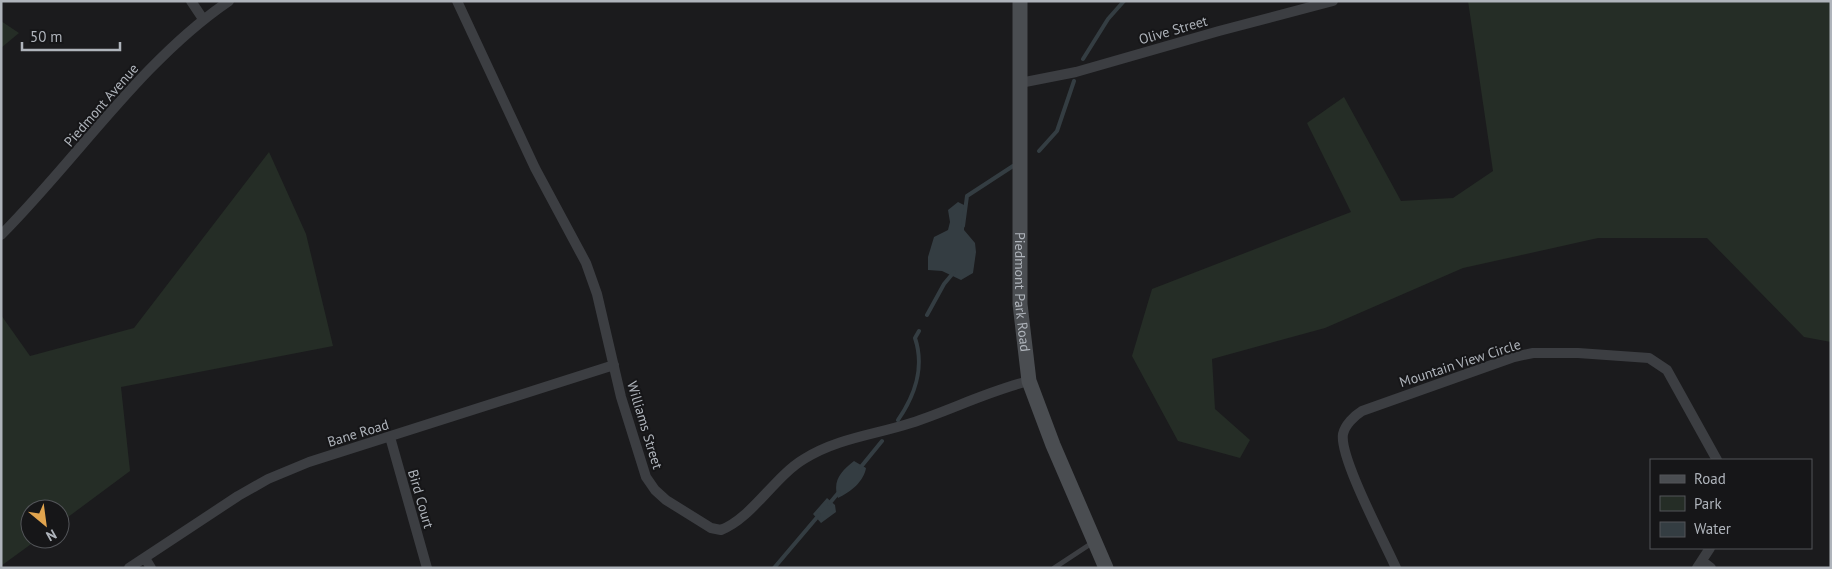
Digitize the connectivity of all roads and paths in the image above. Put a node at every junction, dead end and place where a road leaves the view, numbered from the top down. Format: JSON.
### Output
{"nodes":[{"id":1,"x":191,"y":1,"type":"edge"},
{"id":2,"x":229,"y":1,"type":"edge"},
{"id":3,"x":457,"y":1,"type":"edge"},
{"id":4,"x":1020,"y":1,"type":"edge"},
{"id":5,"x":1333,"y":1,"type":"edge"},
{"id":6,"x":203,"y":19,"type":"junction"},
{"id":7,"x":1020,"y":83,"type":"junction"},
{"id":8,"x":1,"y":235,"type":"edge"},
{"id":9,"x":614,"y":365,"type":"junction"},
{"id":10,"x":1029,"y":381,"type":"junction"},
{"id":11,"x":390,"y":437,"type":"junction"},
{"id":12,"x":1716,"y":459,"type":"edge"},
{"id":13,"x":1095,"y":541,"type":"junction"},
{"id":14,"x":1709,"y":549,"type":"edge"},
{"id":15,"x":145,"y":558,"type":"junction"},
{"id":16,"x":1699,"y":565,"type":"edge"},
{"id":17,"x":129,"y":568,"type":"edge"},
{"id":18,"x":151,"y":568,"type":"edge"},
{"id":19,"x":427,"y":568,"type":"edge"},
{"id":20,"x":1054,"y":568,"type":"edge"},
{"id":21,"x":1106,"y":568,"type":"edge"},
{"id":22,"x":1396,"y":568,"type":"edge"},
{"id":23,"x":1711,"y":568,"type":"edge"}],
"edges":[{"from":1,"to":6,"type":"street"},
{"from":2,"to":6,"type":"street","name":"Piedmont Avenue"},
{"from":3,"to":9,"type":"street","name":"Williams Street"},
{"from":4,"to":7,"type":"street","name":"Piedmont Park Road"},
{"from":5,"to":7,"type":"street","name":"Olive Street"},
{"from":6,"to":8,"type":"street","name":"Piedmont Avenue"},
{"from":7,"to":10,"type":"street","name":"Piedmont Park Road"},
{"from":9,"to":10,"type":"street","name":"Williams Street"},
{"from":9,"to":11,"type":"street","name":"Bane Road"},
{"from":10,"to":13,"type":"street","name":"Piedmont Park Road"},
{"from":11,"to":15,"type":"street","name":"Bane Road"},
{"from":11,"to":19,"type":"street","name":"Bird Court"},
{"from":12,"to":22,"type":"street","name":"Mountain View Circle"},
{"from":13,"to":20,"type":"lane"},
{"from":13,"to":21,"type":"street","name":"Piedmont Park Road"},
{"from":14,"to":16,"type":"street"},
{"from":15,"to":17,"type":"street","name":"Bane Road"},
{"from":15,"to":18,"type":"street"},
{"from":16,"to":23,"type":"street"}]}
